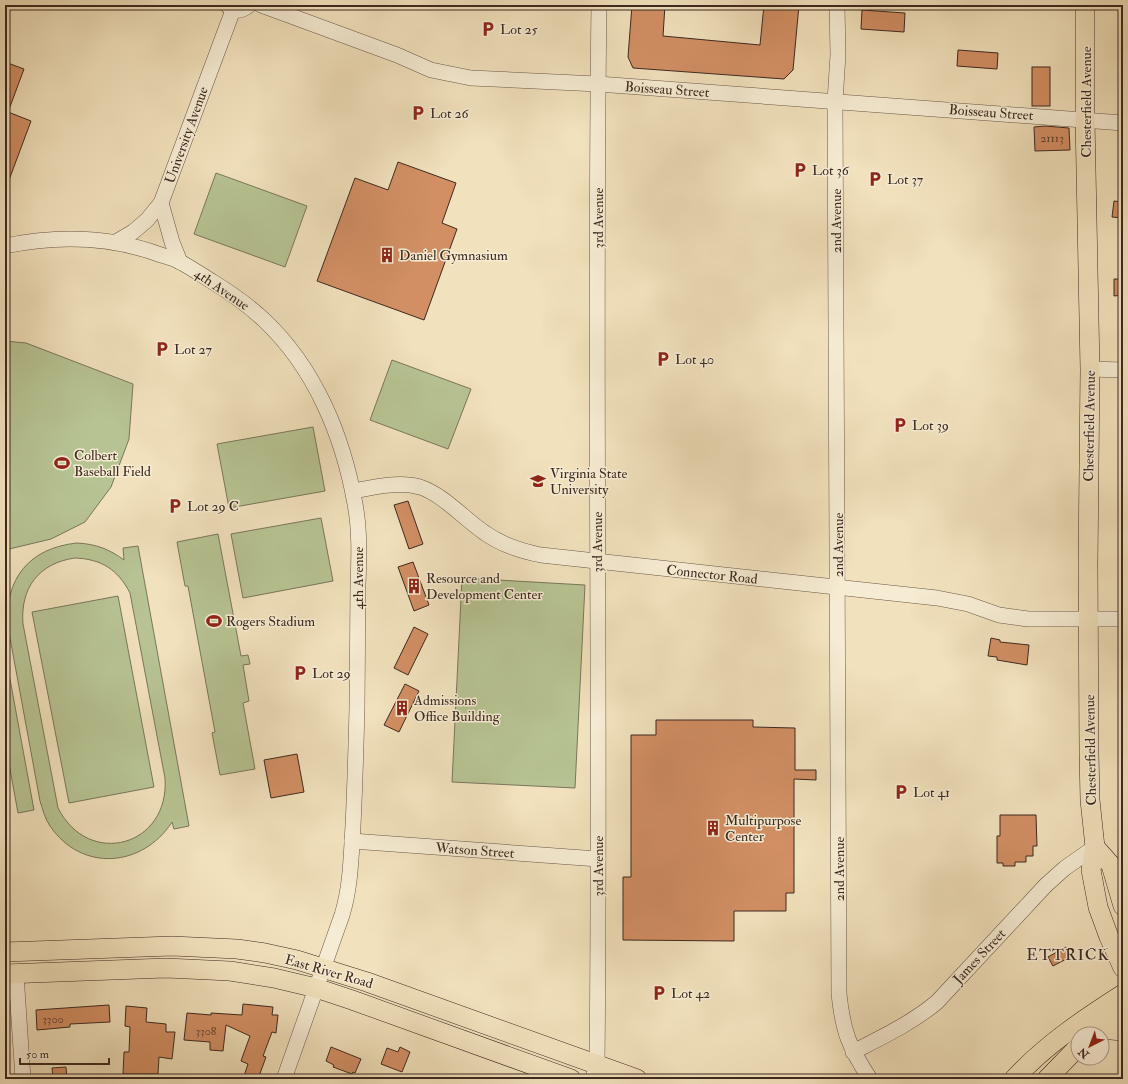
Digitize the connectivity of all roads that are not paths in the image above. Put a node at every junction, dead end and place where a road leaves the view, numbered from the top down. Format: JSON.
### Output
{"nodes":[{"id":1,"x":249,"y":5,"type":"edge"},
{"id":2,"x":262,"y":5,"type":"edge"},
{"id":3,"x":599,"y":5,"type":"edge"},
{"id":4,"x":837,"y":5,"type":"edge"},
{"id":5,"x":1085,"y":5,"type":"edge"},
{"id":6,"x":230,"y":8,"type":"edge"},
{"id":7,"x":598,"y":84,"type":"junction"},
{"id":8,"x":835,"y":101,"type":"junction"},
{"id":9,"x":1085,"y":119,"type":"junction"},
{"id":10,"x":1123,"y":123,"type":"edge"},
{"id":11,"x":161,"y":203,"type":"junction"},
{"id":12,"x":116,"y":242,"type":"junction"},
{"id":13,"x":5,"y":246,"type":"edge"},
{"id":14,"x":180,"y":262,"type":"junction"},
{"id":15,"x":1090,"y":369,"type":"junction"},
{"id":16,"x":1123,"y":370,"type":"edge"},
{"id":17,"x":353,"y":491,"type":"junction"},
{"id":18,"x":597,"y":562,"type":"junction"},
{"id":19,"x":838,"y":587,"type":"junction"},
{"id":20,"x":1088,"y":619,"type":"junction"},
{"id":21,"x":1123,"y":619,"type":"edge"},
{"id":22,"x":352,"y":841,"type":"junction"},
{"id":23,"x":1095,"y":847,"type":"junction"},
{"id":24,"x":598,"y":859,"type":"junction"},
{"id":25,"x":1123,"y":906,"type":"edge"},
{"id":26,"x":5,"y":952,"type":"edge"},
{"id":27,"x":322,"y":968,"type":"junction"},
{"id":28,"x":1123,"y":968,"type":"edge"},
{"id":29,"x":11,"y":974,"type":"edge"},
{"id":30,"x":316,"y":988,"type":"junction"},
{"id":31,"x":1123,"y":994,"type":"edge"},
{"id":32,"x":1123,"y":1013,"type":"edge"},
{"id":33,"x":1104,"y":1026,"type":"edge"},
{"id":34,"x":1110,"y":1031,"type":"edge"},
{"id":35,"x":1123,"y":1031,"type":"edge"},
{"id":36,"x":853,"y":1052,"type":"junction"},
{"id":37,"x":1070,"y":1055,"type":"edge"},
{"id":38,"x":595,"y":1072,"type":"edge"},
{"id":39,"x":539,"y":1074,"type":"edge"},
{"id":40,"x":23,"y":1079,"type":"edge"},
{"id":41,"x":284,"y":1079,"type":"edge"},
{"id":42,"x":571,"y":1079,"type":"edge"},
{"id":43,"x":637,"y":1079,"type":"edge"},
{"id":44,"x":870,"y":1079,"type":"edge"},
{"id":45,"x":1014,"y":1079,"type":"edge"},
{"id":46,"x":1047,"y":1079,"type":"edge"}],
"edges":[{"from":1,"to":6,"type":"street","name":"University Avenue"},
{"from":2,"to":7,"type":"street","name":"Boisseau Street"},
{"from":3,"to":7,"type":"street","name":"3rd Avenue"},
{"from":4,"to":8,"type":"street","name":"2nd Avenue"},
{"from":5,"to":9,"type":"main road","name":"Chesterfield Avenue"},
{"from":6,"to":11,"type":"street","name":"University Avenue"},
{"from":7,"to":8,"type":"street","name":"Boisseau Street"},
{"from":7,"to":18,"type":"street","name":"3rd Avenue"},
{"from":8,"to":9,"type":"street","name":"Boisseau Street"},
{"from":8,"to":19,"type":"street","name":"2nd Avenue"},
{"from":9,"to":10,"type":"street","name":"Boisseau Street"},
{"from":9,"to":15,"type":"main road","name":"Chesterfield Avenue"},
{"from":11,"to":12,"type":"street","name":"University Avenue"},
{"from":11,"to":14,"type":"street"},
{"from":12,"to":13,"type":"street","name":"4th Avenue"},
{"from":12,"to":14,"type":"street","name":"4th Avenue"},
{"from":14,"to":17,"type":"street","name":"4th Avenue"},
{"from":15,"to":16,"type":"street"},
{"from":15,"to":20,"type":"main road","name":"Chesterfield Avenue"},
{"from":17,"to":18,"type":"street","name":"Connector Road"},
{"from":17,"to":22,"type":"street","name":"4th Avenue"},
{"from":18,"to":19,"type":"street","name":"Connector Road"},
{"from":18,"to":24,"type":"street","name":"3rd Avenue"},
{"from":19,"to":20,"type":"street","name":"Connector Road"},
{"from":19,"to":36,"type":"street","name":"2nd Avenue"},
{"from":20,"to":21,"type":"street","name":"Connector Road"},
{"from":20,"to":23,"type":"main road","name":"Chesterfield Avenue"},
{"from":22,"to":24,"type":"street","name":"Watson Street"},
{"from":22,"to":27,"type":"street","name":"4th Avenue"},
{"from":23,"to":25,"type":"main road"},
{"from":23,"to":28,"type":"main road","name":"Chesterfield Avenue"},
{"from":23,"to":36,"type":"street","name":"James Street"},
{"from":24,"to":38,"type":"street","name":"3rd Avenue"},
{"from":26,"to":27,"type":"main road","name":"East River Road"},
{"from":27,"to":30,"type":"street","name":"4th Avenue"},
{"from":27,"to":38,"type":"main road","name":"East River Road"},
{"from":29,"to":30,"type":"main road","name":"East River Road"},
{"from":29,"to":40,"type":"street"},
{"from":30,"to":39,"type":"main road","name":"East River Road"},
{"from":30,"to":41,"type":"street","name":"4th Avenue"},
{"from":31,"to":45,"type":"main road"},
{"from":32,"to":33,"type":"main road"},
{"from":34,"to":35,"type":"main road"},
{"from":36,"to":44,"type":"street","name":"2nd Avenue"},
{"from":37,"to":46,"type":"main road"},
{"from":38,"to":43,"type":"main road","name":"East River Road"},
{"from":39,"to":42,"type":"main road","name":"East River Road"}]}
